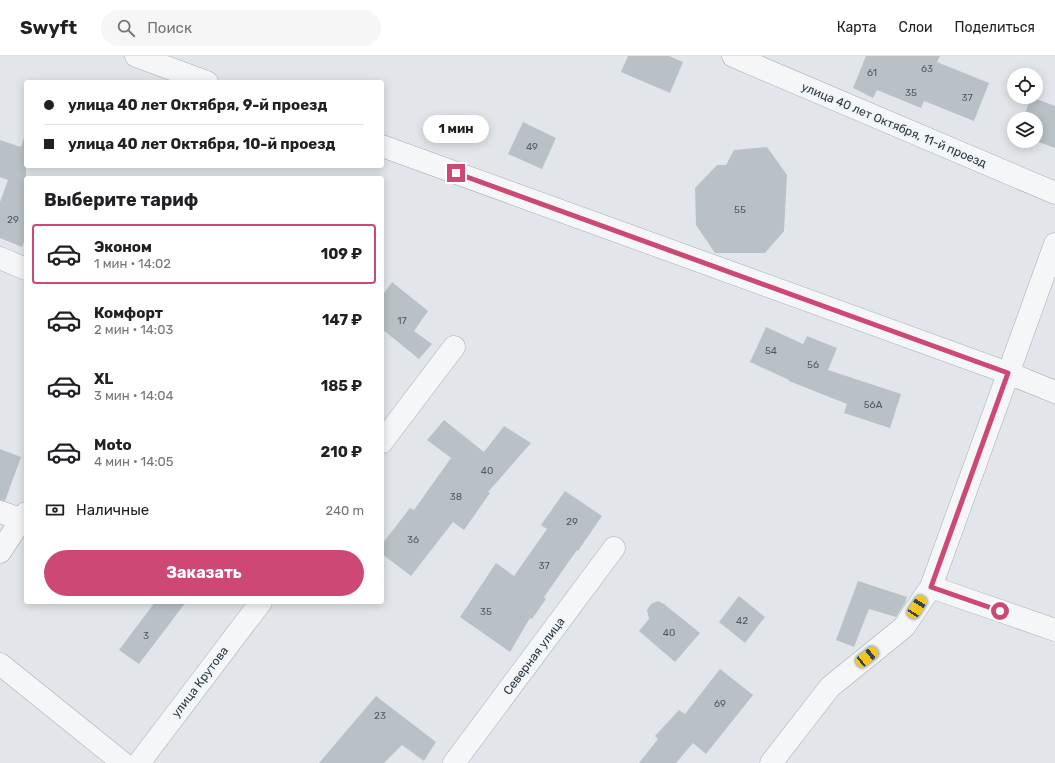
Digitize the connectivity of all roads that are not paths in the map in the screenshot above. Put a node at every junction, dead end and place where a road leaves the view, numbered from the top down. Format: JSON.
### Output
{"nodes":[{"id":1,"x":136,"y":56,"type":"edge"},
{"id":2,"x":733,"y":56,"type":"edge"},
{"id":3,"x":202,"y":80,"type":"edge"},
{"id":4,"x":384,"y":147,"type":"edge"},
{"id":5,"x":1055,"y":193,"type":"edge"},
{"id":6,"x":1055,"y":244,"type":"edge"},
{"id":7,"x":0,"y":258,"type":"edge"},
{"id":8,"x":24,"y":268,"type":"edge"},
{"id":9,"x":454,"y":347,"type":"dead end"},
{"id":10,"x":1008,"y":373,"type":"junction"},
{"id":11,"x":1055,"y":392,"type":"edge"},
{"id":12,"x":384,"y":439,"type":"edge"},
{"id":13,"x":0,"y":512,"type":"edge"},
{"id":14,"x":23,"y":516,"type":"edge"},
{"id":15,"x":614,"y":548,"type":"dead end"},
{"id":16,"x":0,"y":552,"type":"edge"},
{"id":17,"x":931,"y":587,"type":"junction"},
{"id":18,"x":259,"y":604,"type":"edge"},
{"id":19,"x":1055,"y":630,"type":"edge"},
{"id":20,"x":0,"y":664,"type":"edge"},
{"id":21,"x":123,"y":763,"type":"edge"},
{"id":22,"x":139,"y":763,"type":"edge"},
{"id":23,"x":454,"y":763,"type":"edge"},
{"id":24,"x":771,"y":763,"type":"edge"}],
"edges":[{"from":1,"to":3,"type":"street"},
{"from":2,"to":5,"type":"street","name":"улица 40 лет Октября, 11-й проезд"},
{"from":4,"to":10,"type":"street"},
{"from":6,"to":10,"type":"street"},
{"from":7,"to":8,"type":"street"},
{"from":9,"to":12,"type":"street"},
{"from":10,"to":11,"type":"street"},
{"from":10,"to":17,"type":"street"},
{"from":13,"to":14,"type":"street"},
{"from":14,"to":16,"type":"street"},
{"from":15,"to":23,"type":"street","name":"Северная улица"},
{"from":17,"to":19,"type":"street"},
{"from":17,"to":24,"type":"street"},
{"from":18,"to":22,"type":"street","name":"улица Крутова"},
{"from":20,"to":21,"type":"street"}]}
